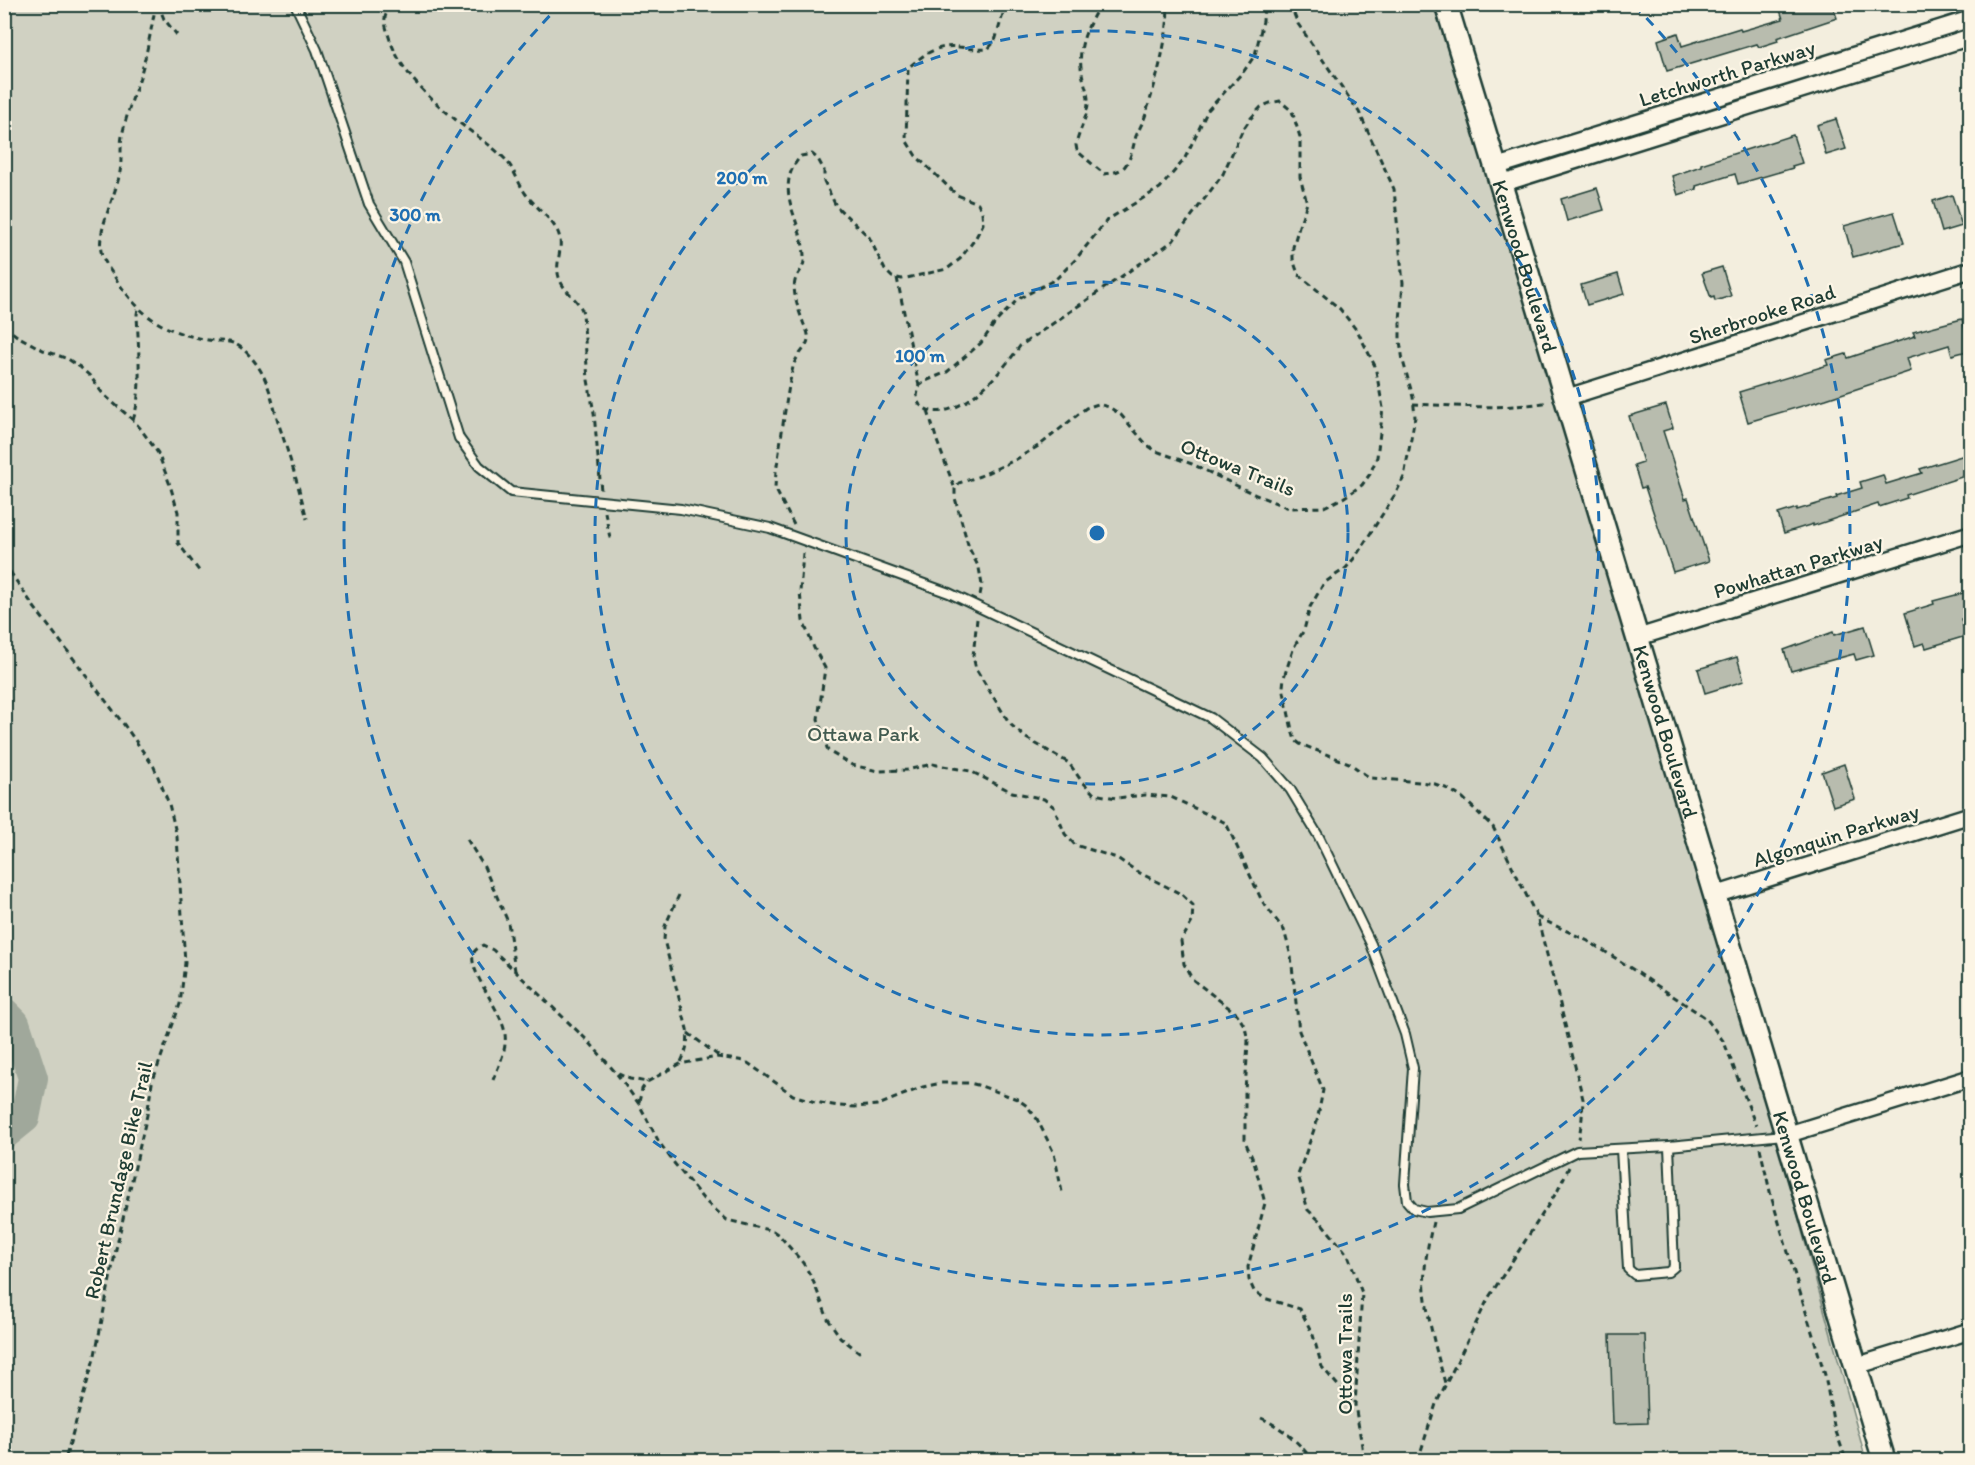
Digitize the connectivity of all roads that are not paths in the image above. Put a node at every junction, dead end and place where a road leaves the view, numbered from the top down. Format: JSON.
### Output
{"nodes":[{"id":1,"x":295,"y":4,"type":"edge"},
{"id":2,"x":1446,"y":4,"type":"edge"},
{"id":3,"x":1971,"y":19,"type":"edge"},
{"id":4,"x":1971,"y":37,"type":"edge"},
{"id":5,"x":1498,"y":176,"type":"junction"},
{"id":6,"x":1971,"y":270,"type":"edge"},
{"id":7,"x":1565,"y":398,"type":"junction"},
{"id":8,"x":1971,"y":534,"type":"edge"},
{"id":9,"x":1639,"y":637,"type":"junction"},
{"id":10,"x":1971,"y":815,"type":"edge"},
{"id":11,"x":1715,"y":895,"type":"junction"},
{"id":12,"x":1971,"y":1078,"type":"edge"},
{"id":13,"x":1786,"y":1135,"type":"junction"},
{"id":14,"x":1669,"y":1146,"type":"junction"},
{"id":15,"x":1622,"y":1149,"type":"junction"},
{"id":16,"x":1971,"y":1331,"type":"edge"},
{"id":17,"x":1856,"y":1366,"type":"junction"},
{"id":18,"x":1884,"y":1461,"type":"edge"}],
"edges":[{"from":1,"to":15,"type":"lane"},
{"from":2,"to":5,"type":"street","name":"Kenwood Boulevard"},
{"from":3,"to":5,"type":"street","name":"Letchworth Parkway"},
{"from":4,"to":5,"type":"street","name":"Letchworth Parkway"},
{"from":5,"to":7,"type":"street","name":"Kenwood Boulevard"},
{"from":6,"to":7,"type":"street","name":"Sherbrooke Road"},
{"from":7,"to":9,"type":"street","name":"Kenwood Boulevard"},
{"from":8,"to":9,"type":"street","name":"Powhattan Parkway"},
{"from":9,"to":11,"type":"street","name":"Kenwood Boulevard"},
{"from":10,"to":11,"type":"street","name":"Algonquin Parkway"},
{"from":11,"to":13,"type":"street","name":"Kenwood Boulevard"},
{"from":12,"to":13,"type":"street"},
{"from":13,"to":14,"type":"lane"},
{"from":13,"to":17,"type":"street","name":"Kenwood Boulevard"},
{"from":14,"to":15,"type":"lane"},
{"from":14,"to":15,"type":"lane"},
{"from":16,"to":17,"type":"street"},
{"from":17,"to":18,"type":"street","name":"Kenwood Boulevard"}]}
